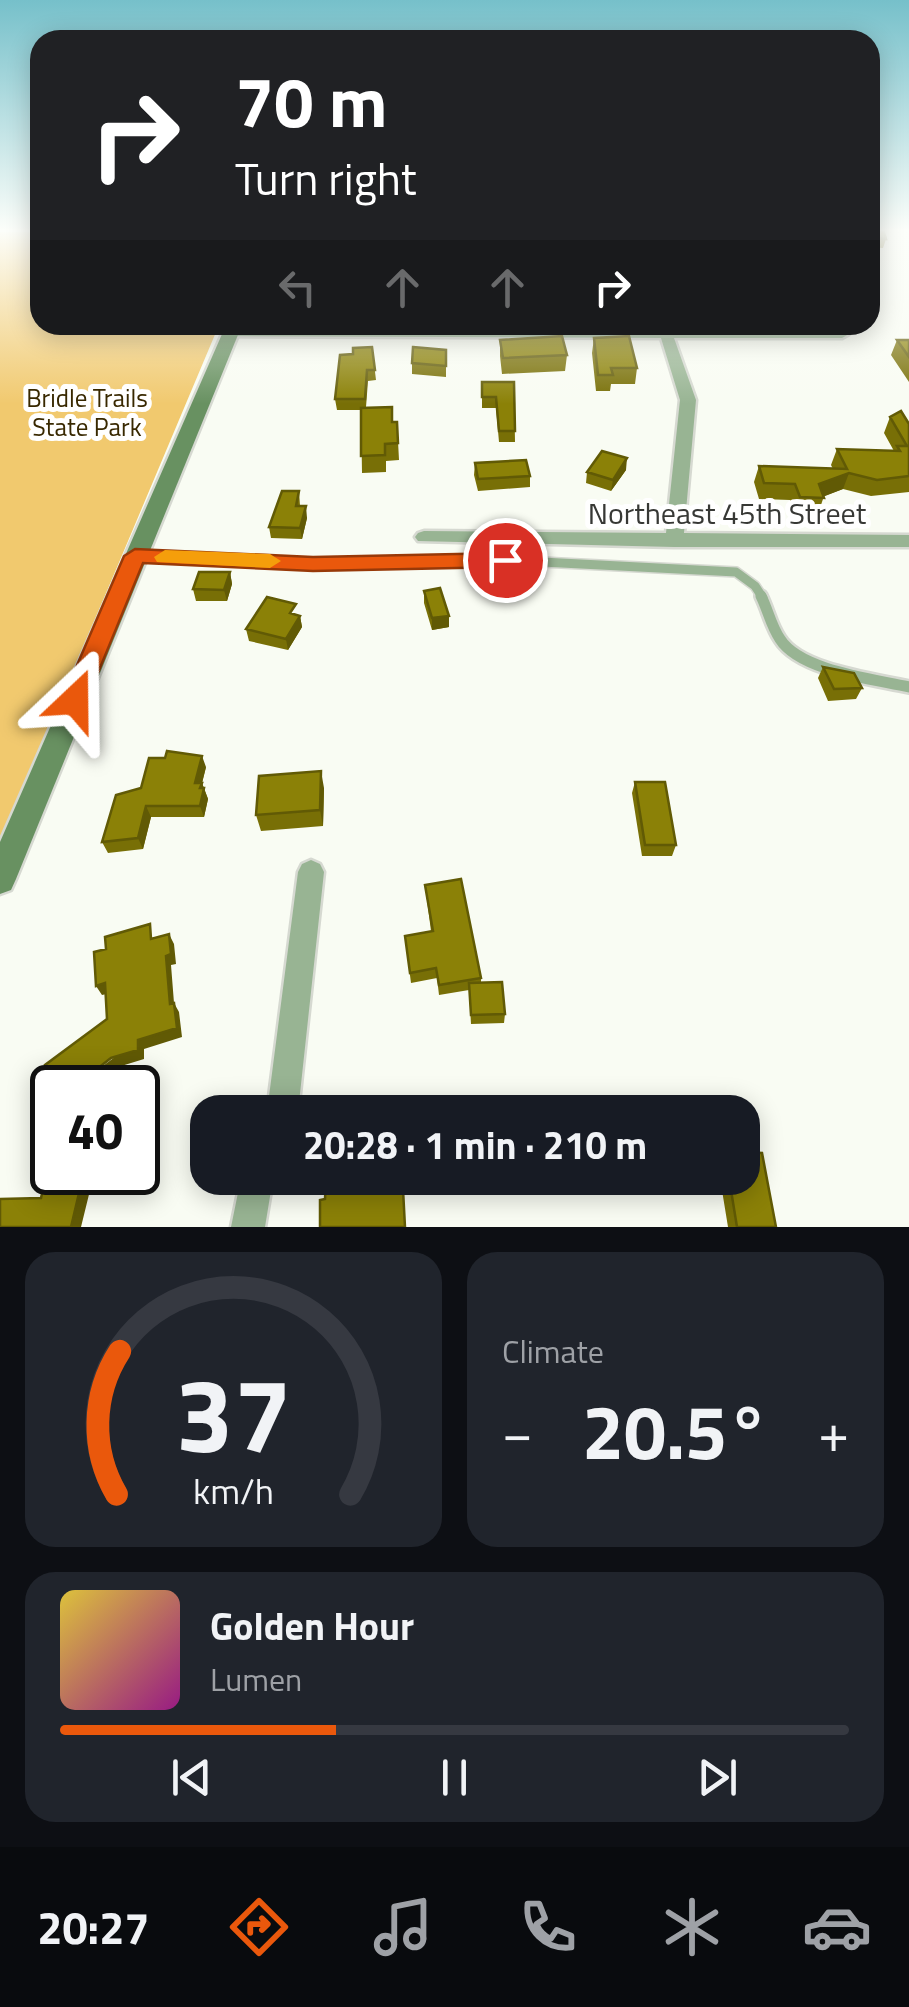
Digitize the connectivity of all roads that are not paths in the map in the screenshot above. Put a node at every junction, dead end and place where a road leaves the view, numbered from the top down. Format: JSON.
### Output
{"nodes":[{"id":1,"x":229,"y":335,"type":"edge"},
{"id":2,"x":667,"y":335,"type":"edge"},
{"id":3,"x":424,"y":537,"type":"dead end"},
{"id":4,"x":674,"y":541,"type":"junction"},
{"id":5,"x":909,"y":542,"type":"edge"},
{"id":6,"x":135,"y":556,"type":"junction"},
{"id":7,"x":909,"y":686,"type":"edge"},
{"id":8,"x":311,"y":872,"type":"dead end"},
{"id":9,"x":0,"y":879,"type":"edge"},
{"id":10,"x":284,"y":1095,"type":"edge"},
{"id":11,"x":254,"y":1195,"type":"edge"},
{"id":12,"x":248,"y":1227,"type":"edge"}],
"edges":[{"from":1,"to":6,"type":"street"},
{"from":2,"to":4,"type":"street"},
{"from":3,"to":4,"type":"street","name":"Northeast 45th Street"},
{"from":4,"to":5,"type":"street","name":"Northeast 45th Street"},
{"from":6,"to":7,"type":"lane"},
{"from":6,"to":9,"type":"street"},
{"from":8,"to":10,"type":"street"},
{"from":11,"to":12,"type":"street"}]}
